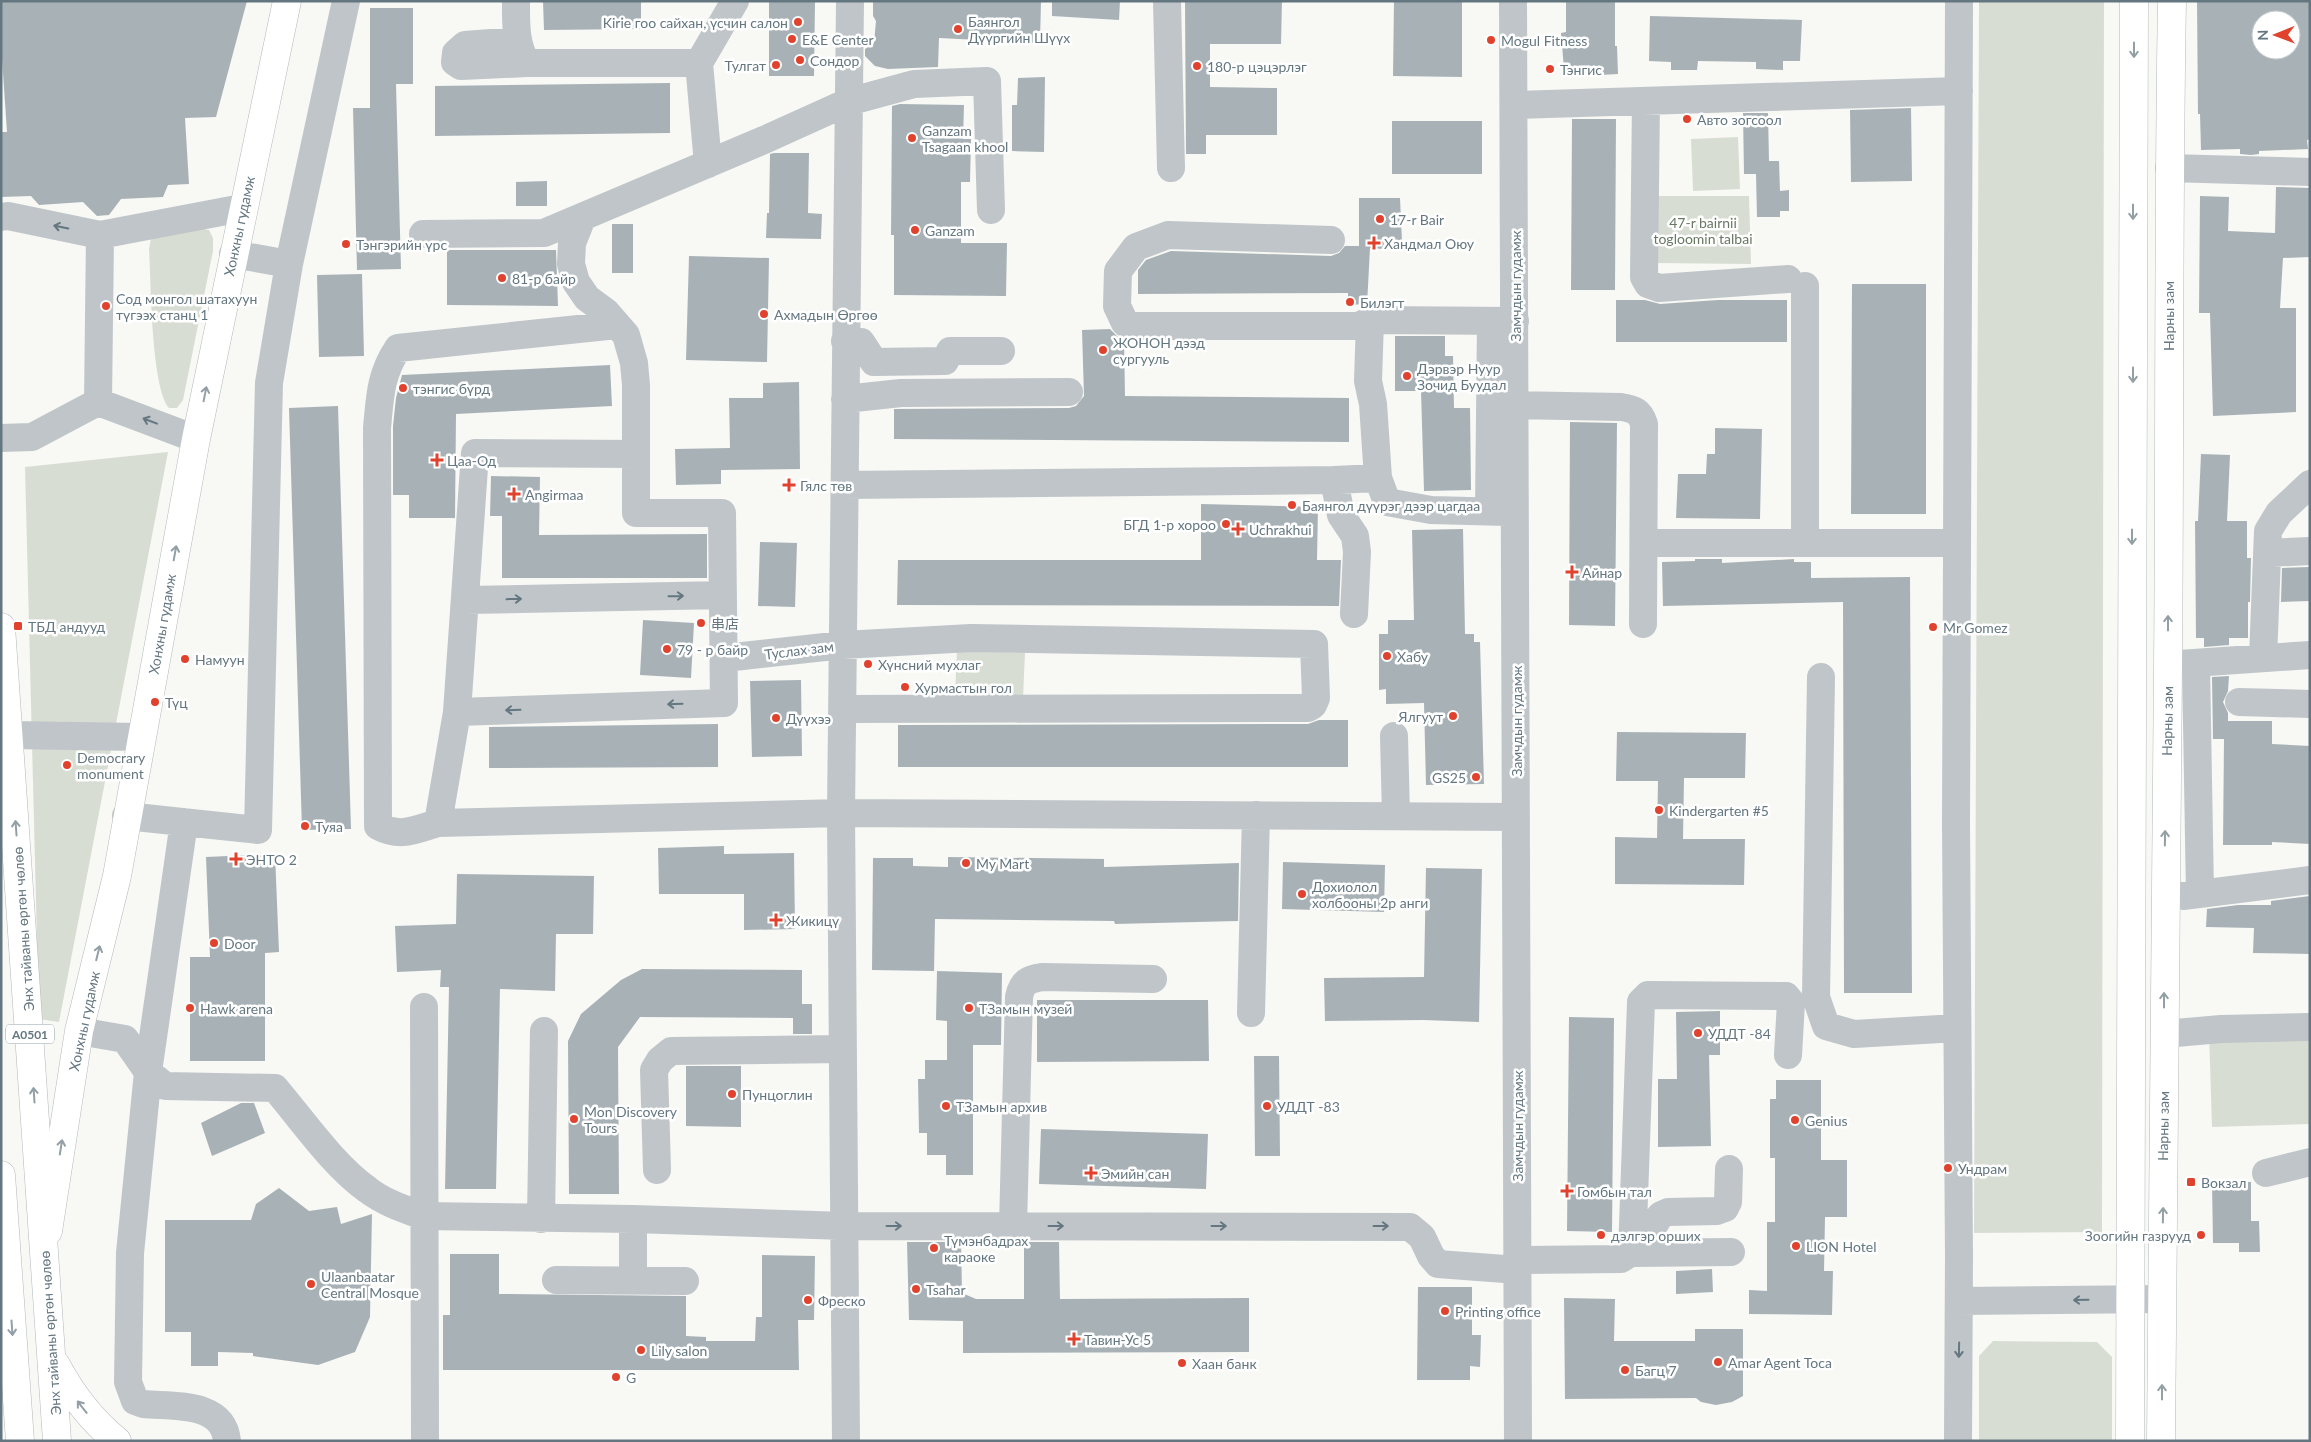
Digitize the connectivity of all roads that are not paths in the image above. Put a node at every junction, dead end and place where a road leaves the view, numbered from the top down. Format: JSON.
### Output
{"nodes":[{"id":1,"x":287,"y":1,"type":"edge"},
{"id":2,"x":346,"y":1,"type":"edge"},
{"id":3,"x":516,"y":1,"type":"edge"},
{"id":4,"x":735,"y":1,"type":"edge"},
{"id":5,"x":850,"y":1,"type":"edge"},
{"id":6,"x":1167,"y":1,"type":"edge"},
{"id":7,"x":1514,"y":1,"type":"edge"},
{"id":8,"x":1959,"y":1,"type":"edge"},
{"id":9,"x":2134,"y":1,"type":"edge"},
{"id":10,"x":2172,"y":1,"type":"edge"},
{"id":11,"x":699,"y":63,"type":"junction"},
{"id":12,"x":1959,"y":91,"type":"junction"},
{"id":13,"x":1646,"y":101,"type":"junction"},
{"id":14,"x":848,"y":102,"type":"junction"},
{"id":15,"x":1514,"y":105,"type":"junction"},
{"id":16,"x":708,"y":164,"type":"junction"},
{"id":17,"x":1171,"y":168,"type":"dead end"},
{"id":18,"x":2169,"y":168,"type":"junction"},
{"id":19,"x":2310,"y":172,"type":"edge"},
{"id":20,"x":242,"y":208,"type":"junction"},
{"id":21,"x":991,"y":210,"type":"dead end"},
{"id":22,"x":1,"y":217,"type":"edge"},
{"id":23,"x":582,"y":218,"type":"junction"},
{"id":24,"x":423,"y":234,"type":"dead end"},
{"id":25,"x":100,"y":236,"type":"junction"},
{"id":26,"x":1331,"y":240,"type":"dead end"},
{"id":27,"x":233,"y":254,"type":"junction"},
{"id":28,"x":289,"y":264,"type":"junction"},
{"id":29,"x":1370,"y":320,"type":"junction"},
{"id":30,"x":1503,"y":321,"type":"junction"},
{"id":31,"x":617,"y":325,"type":"junction"},
{"id":32,"x":845,"y":341,"type":"junction"},
{"id":33,"x":1001,"y":350,"type":"dead end"},
{"id":34,"x":1069,"y":392,"type":"dead end"},
{"id":35,"x":845,"y":399,"type":"junction"},
{"id":36,"x":98,"y":402,"type":"junction"},
{"id":37,"x":1515,"y":405,"type":"junction"},
{"id":38,"x":1,"y":438,"type":"edge"},
{"id":39,"x":196,"y":439,"type":"junction"},
{"id":40,"x":636,"y":454,"type":"junction"},
{"id":41,"x":1378,"y":478,"type":"junction"},
{"id":42,"x":1334,"y":480,"type":"junction"},
{"id":43,"x":2310,"y":484,"type":"edge"},
{"id":44,"x":844,"y":485,"type":"junction"},
{"id":45,"x":1502,"y":512,"type":"junction"},
{"id":46,"x":1805,"y":542,"type":"junction"},
{"id":47,"x":1644,"y":543,"type":"junction"},
{"id":48,"x":1957,"y":543,"type":"junction"},
{"id":49,"x":2310,"y":551,"type":"edge"},
{"id":50,"x":2267,"y":553,"type":"junction"},
{"id":51,"x":723,"y":595,"type":"junction"},
{"id":52,"x":465,"y":600,"type":"junction"},
{"id":53,"x":1354,"y":614,"type":"dead end"},
{"id":54,"x":1643,"y":624,"type":"dead end"},
{"id":55,"x":1,"y":627,"type":"edge"},
{"id":56,"x":843,"y":644,"type":"junction"},
{"id":57,"x":2310,"y":655,"type":"edge"},
{"id":58,"x":725,"y":658,"type":"junction"},
{"id":59,"x":2263,"y":658,"type":"junction"},
{"id":60,"x":2196,"y":664,"type":"junction"},
{"id":61,"x":2168,"y":665,"type":"junction"},
{"id":62,"x":1821,"y":677,"type":"dead end"},
{"id":63,"x":2240,"y":702,"type":"dead end"},
{"id":64,"x":2310,"y":704,"type":"edge"},
{"id":65,"x":843,"y":708,"type":"junction"},
{"id":66,"x":457,"y":712,"type":"junction"},
{"id":67,"x":9,"y":735,"type":"junction"},
{"id":68,"x":1394,"y":736,"type":"dead end"},
{"id":69,"x":141,"y":737,"type":"junction"},
{"id":70,"x":841,"y":813,"type":"junction"},
{"id":71,"x":1256,"y":815,"type":"junction"},
{"id":72,"x":126,"y":816,"type":"junction"},
{"id":73,"x":1396,"y":816,"type":"junction"},
{"id":74,"x":1516,"y":817,"type":"junction"},
{"id":75,"x":184,"y":822,"type":"junction"},
{"id":76,"x":438,"y":823,"type":"junction"},
{"id":77,"x":2310,"y":880,"type":"edge"},
{"id":78,"x":2200,"y":894,"type":"junction"},
{"id":79,"x":2164,"y":897,"type":"junction"},
{"id":80,"x":1153,"y":978,"type":"dead end"},
{"id":81,"x":424,"y":1007,"type":"dead end"},
{"id":82,"x":1251,"y":1013,"type":"dead end"},
{"id":83,"x":2310,"y":1027,"type":"edge"},
{"id":84,"x":1957,"y":1028,"type":"junction"},
{"id":85,"x":544,"y":1031,"type":"dead end"},
{"id":86,"x":79,"y":1032,"type":"junction"},
{"id":87,"x":2164,"y":1034,"type":"junction"},
{"id":88,"x":843,"y":1049,"type":"junction"},
{"id":89,"x":1788,"y":1055,"type":"dead end"},
{"id":90,"x":148,"y":1072,"type":"junction"},
{"id":91,"x":2310,"y":1162,"type":"edge"},
{"id":92,"x":1729,"y":1169,"type":"dead end"},
{"id":93,"x":657,"y":1170,"type":"dead end"},
{"id":94,"x":2266,"y":1173,"type":"dead end"},
{"id":95,"x":1,"y":1175,"type":"edge"},
{"id":96,"x":423,"y":1216,"type":"junction"},
{"id":97,"x":541,"y":1219,"type":"junction"},
{"id":98,"x":633,"y":1219,"type":"junction"},
{"id":99,"x":845,"y":1226,"type":"junction"},
{"id":100,"x":1013,"y":1226,"type":"junction"},
{"id":101,"x":45,"y":1247,"type":"junction"},
{"id":102,"x":1730,"y":1252,"type":"dead end"},
{"id":103,"x":1632,"y":1253,"type":"junction"},
{"id":104,"x":1518,"y":1265,"type":"junction"},
{"id":105,"x":556,"y":1280,"type":"dead end"},
{"id":106,"x":633,"y":1280,"type":"junction"},
{"id":107,"x":684,"y":1280,"type":"dead end"},
{"id":108,"x":2130,"y":1299,"type":"junction"},
{"id":109,"x":2162,"y":1299,"type":"junction"},
{"id":110,"x":1959,"y":1301,"type":"junction"},
{"id":111,"x":52,"y":1358,"type":"junction"},
{"id":112,"x":20,"y":1441,"type":"edge"},
{"id":113,"x":57,"y":1441,"type":"edge"},
{"id":114,"x":117,"y":1441,"type":"edge"},
{"id":115,"x":227,"y":1441,"type":"edge"},
{"id":116,"x":425,"y":1441,"type":"edge"},
{"id":117,"x":846,"y":1441,"type":"edge"},
{"id":118,"x":1518,"y":1441,"type":"edge"},
{"id":119,"x":1958,"y":1441,"type":"edge"},
{"id":120,"x":2130,"y":1441,"type":"edge"},
{"id":121,"x":2162,"y":1441,"type":"edge"}],
"edges":[{"from":1,"to":20,"type":"main road","name":"Хонхны гудамж"},
{"from":2,"to":28,"type":"street"},
{"from":3,"to":11,"type":"street"},
{"from":4,"to":11,"type":"street"},
{"from":5,"to":14,"type":"street"},
{"from":6,"to":17,"type":"street"},
{"from":7,"to":15,"type":"street","name":"Замчдын гудамж"},
{"from":8,"to":12,"type":"street"},
{"from":9,"to":108,"type":"main road","one_way":true},
{"from":10,"to":18,"type":"main road","name":"Нарны зам"},
{"from":11,"to":16,"type":"street"},
{"from":12,"to":13,"type":"street"},
{"from":12,"to":48,"type":"street"},
{"from":13,"to":15,"type":"street"},
{"from":13,"to":46,"type":"street"},
{"from":14,"to":16,"type":"street"},
{"from":14,"to":21,"type":"street"},
{"from":14,"to":32,"type":"street"},
{"from":15,"to":30,"type":"street","name":"Замчдын гудамж"},
{"from":16,"to":23,"type":"street"},
{"from":18,"to":19,"type":"street"},
{"from":61,"to":18,"type":"main road","name":"Нарны зам","one_way":true},
{"from":20,"to":25,"type":"street"},
{"from":20,"to":27,"type":"main road","name":"Хонхны гудамж"},
{"from":25,"to":22,"type":"street","one_way":true},
{"from":23,"to":24,"type":"street"},
{"from":23,"to":31,"type":"street"},
{"from":25,"to":36,"type":"street"},
{"from":26,"to":29,"type":"street"},
{"from":27,"to":28,"type":"street"},
{"from":39,"to":27,"type":"main road","name":"Хонхны гудамж","one_way":true},
{"from":28,"to":75,"type":"street"},
{"from":29,"to":30,"type":"street"},
{"from":29,"to":41,"type":"street"},
{"from":30,"to":37,"type":"street","name":"Замчдын гудамж"},
{"from":30,"to":45,"type":"street"},
{"from":31,"to":40,"type":"street"},
{"from":31,"to":76,"type":"street"},
{"from":32,"to":33,"type":"street"},
{"from":32,"to":35,"type":"street"},
{"from":34,"to":35,"type":"street"},
{"from":35,"to":44,"type":"street"},
{"from":36,"to":38,"type":"street"},
{"from":39,"to":36,"type":"street","one_way":true},
{"from":37,"to":45,"type":"street","name":"Замчдын гудамж"},
{"from":37,"to":47,"type":"street"},
{"from":69,"to":39,"type":"main road","name":"Хонхны гудамж","one_way":true},
{"from":40,"to":51,"type":"street"},
{"from":40,"to":52,"type":"street"},
{"from":41,"to":42,"type":"street"},
{"from":41,"to":45,"type":"street"},
{"from":42,"to":44,"type":"street"},
{"from":42,"to":53,"type":"street"},
{"from":43,"to":50,"type":"street"},
{"from":44,"to":56,"type":"street"},
{"from":45,"to":74,"type":"street","name":"Замчдын гудамж"},
{"from":46,"to":47,"type":"street"},
{"from":46,"to":48,"type":"street"},
{"from":47,"to":54,"type":"street"},
{"from":48,"to":84,"type":"street"},
{"from":49,"to":50,"type":"street"},
{"from":50,"to":59,"type":"street"},
{"from":52,"to":51,"type":"street","one_way":true},
{"from":51,"to":58,"type":"street"},
{"from":52,"to":66,"type":"street"},
{"from":55,"to":67,"type":"main road","name":"Энх тайваны өргөн чөлөө","number":"A0501"},
{"from":56,"to":58,"type":"street","name":"Туслах зам"},
{"from":56,"to":65,"type":"street"},
{"from":56,"to":65,"type":"street","name":"Туслах зам"},
{"from":57,"to":59,"type":"street"},
{"from":58,"to":66,"type":"street","one_way":true},
{"from":59,"to":60,"type":"street"},
{"from":60,"to":61,"type":"street"},
{"from":60,"to":78,"type":"street"},
{"from":79,"to":61,"type":"main road","name":"Нарны зам","one_way":true},
{"from":62,"to":84,"type":"street"},
{"from":63,"to":64,"type":"street"},
{"from":65,"to":70,"type":"street"},
{"from":66,"to":76,"type":"street"},
{"from":67,"to":69,"type":"street"},
{"from":101,"to":67,"type":"main road","name":"Энх тайваны өргөн чөлөө","number":"A0501","one_way":true},
{"from":68,"to":73,"type":"street"},
{"from":69,"to":72,"type":"main road","name":"Хонхны гудамж"},
{"from":70,"to":71,"type":"street"},
{"from":70,"to":76,"type":"street"},
{"from":70,"to":88,"type":"street"},
{"from":71,"to":73,"type":"street"},
{"from":71,"to":82,"type":"street"},
{"from":72,"to":75,"type":"street"},
{"from":86,"to":72,"type":"main road","name":"Хонхны гудамж","one_way":true},
{"from":73,"to":74,"type":"street"},
{"from":74,"to":104,"type":"street","name":"Замчдын гудамж"},
{"from":75,"to":90,"type":"street"},
{"from":77,"to":78,"type":"street"},
{"from":78,"to":79,"type":"street"},
{"from":87,"to":79,"type":"main road","name":"Нарны зам","one_way":true},
{"from":80,"to":100,"type":"street"},
{"from":81,"to":96,"type":"street"},
{"from":83,"to":87,"type":"street"},
{"from":84,"to":110,"type":"street"},
{"from":85,"to":97,"type":"street"},
{"from":86,"to":90,"type":"street"},
{"from":101,"to":86,"type":"main road","name":"Хонхны гудамж","one_way":true},
{"from":109,"to":87,"type":"main road","name":"Нарны зам","one_way":true},
{"from":88,"to":93,"type":"street"},
{"from":88,"to":99,"type":"street"},
{"from":89,"to":103,"type":"street"},
{"from":90,"to":96,"type":"street"},
{"from":90,"to":115,"type":"street"},
{"from":91,"to":94,"type":"street"},
{"from":92,"to":103,"type":"street"},
{"from":95,"to":112,"type":"main road","one_way":true},
{"from":96,"to":97,"type":"street"},
{"from":96,"to":116,"type":"street"},
{"from":97,"to":98,"type":"street"},
{"from":98,"to":99,"type":"street"},
{"from":98,"to":106,"type":"street"},
{"from":99,"to":100,"type":"street","one_way":true},
{"from":99,"to":117,"type":"street"},
{"from":100,"to":104,"type":"street","one_way":true},
{"from":101,"to":111,"type":"main road","name":"Энх тайваны өргөн чөлөө","number":"A0501"},
{"from":102,"to":103,"type":"street"},
{"from":103,"to":104,"type":"street"},
{"from":104,"to":118,"type":"street","name":"Замчдын гудамж"},
{"from":105,"to":106,"type":"street"},
{"from":106,"to":107,"type":"street"},
{"from":108,"to":109,"type":"street"},
{"from":108,"to":110,"type":"street","one_way":true},
{"from":108,"to":120,"type":"main road"},
{"from":121,"to":109,"type":"main road","name":"Нарны зам","one_way":true},
{"from":110,"to":119,"type":"street","one_way":true},
{"from":111,"to":113,"type":"main road","name":"Энх тайваны өргөн чөлөө","number":"A0501"},
{"from":114,"to":111,"type":"main road","one_way":true}]}
